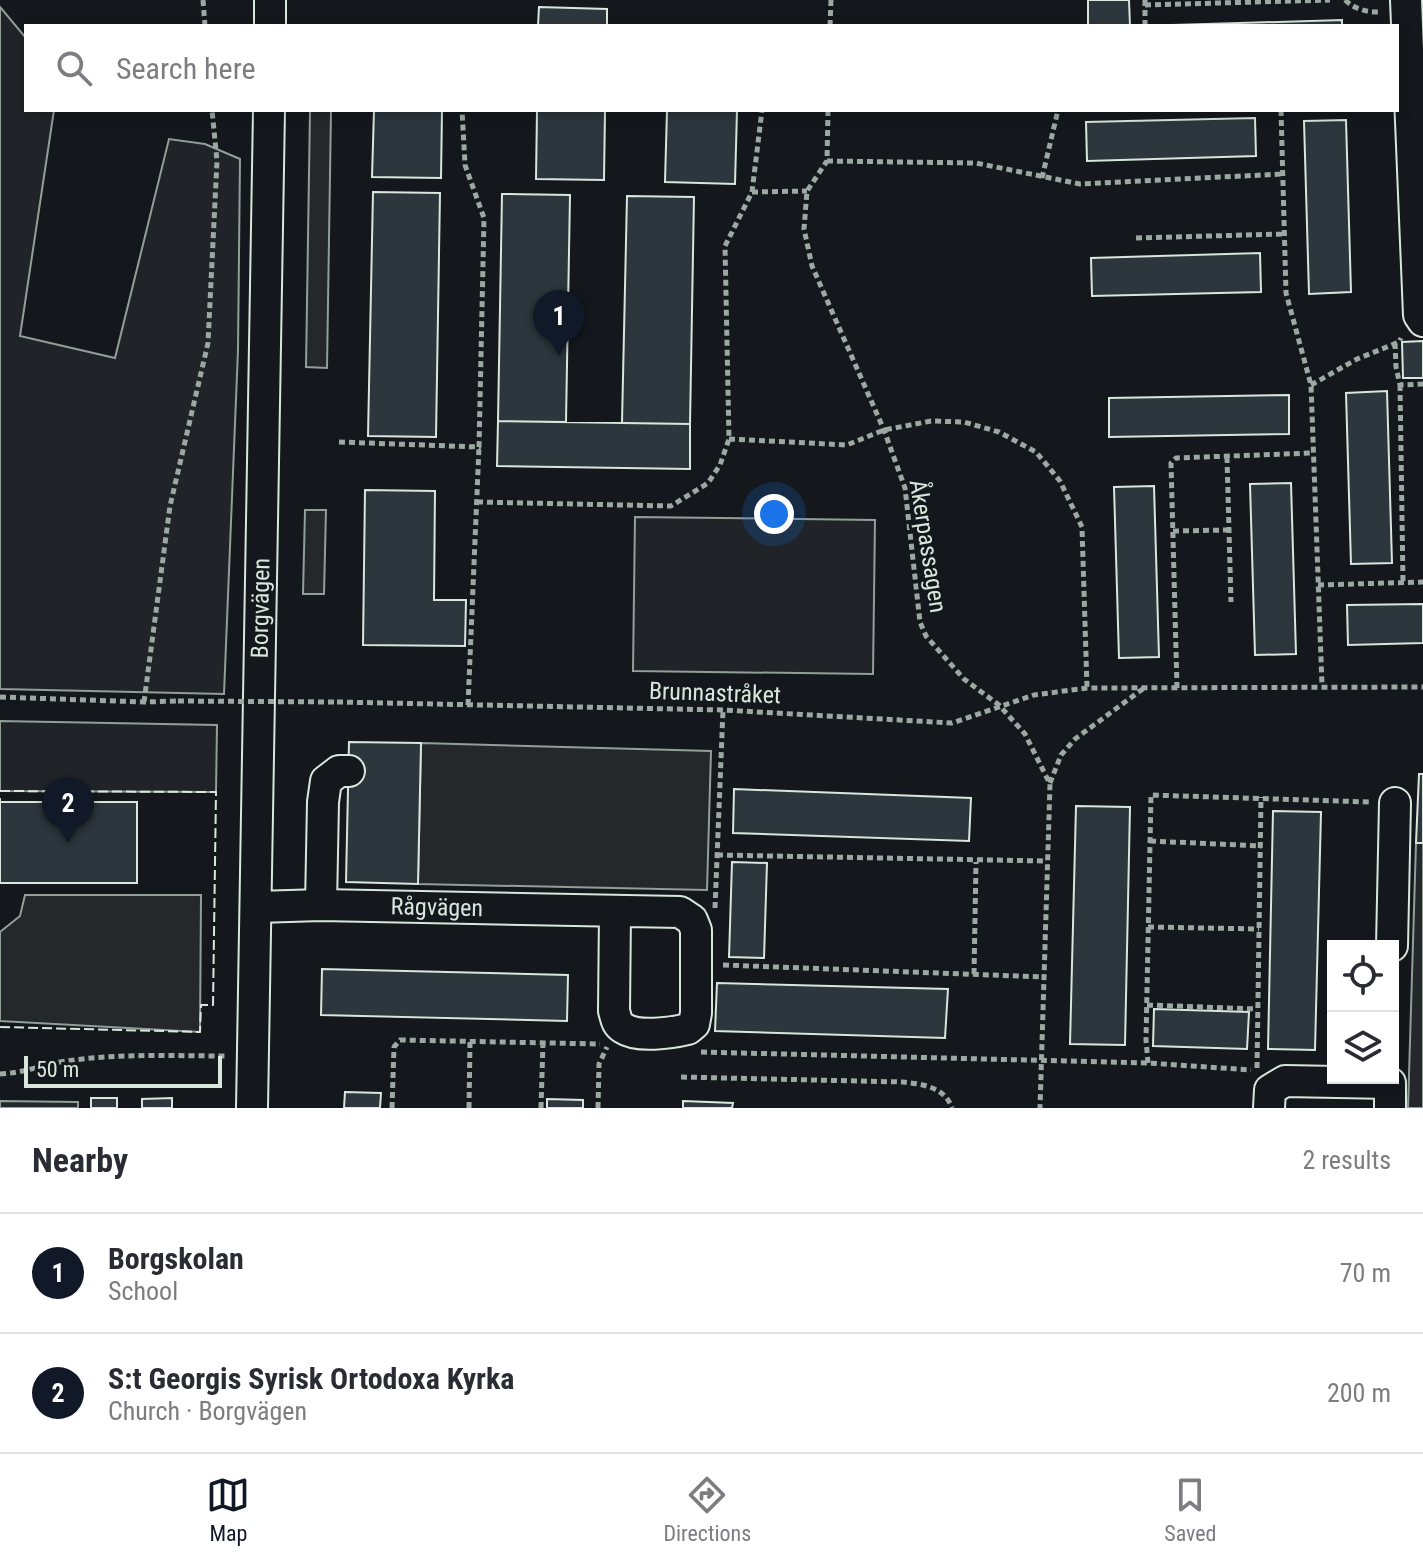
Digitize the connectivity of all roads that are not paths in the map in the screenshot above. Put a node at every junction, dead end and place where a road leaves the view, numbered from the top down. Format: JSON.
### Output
{"nodes":[{"id":1,"x":270,"y":0,"type":"edge"},
{"id":2,"x":1406,"y":6,"type":"edge"},
{"id":3,"x":270,"y":24,"type":"edge"},
{"id":4,"x":269,"y":112,"type":"edge"},
{"id":5,"x":1421,"y":318,"type":"edge"},
{"id":6,"x":349,"y":771,"type":"dead end"},
{"id":7,"x":1395,"y":803,"type":"road end"},
{"id":8,"x":321,"y":905,"type":"junction"},
{"id":9,"x":257,"y":907,"type":"junction"},
{"id":10,"x":615,"y":912,"type":"junction"},
{"id":11,"x":1392,"y":940,"type":"edge"},
{"id":12,"x":1390,"y":1090,"type":"edge"},
{"id":13,"x":252,"y":1108,"type":"edge"},
{"id":14,"x":1269,"y":1108,"type":"edge"}],
"edges":[{"from":1,"to":3,"type":"street"},
{"from":2,"to":5,"type":"street"},
{"from":4,"to":9,"type":"street","name":"Borgvägen"},
{"from":6,"to":8,"type":"street"},
{"from":7,"to":11,"type":"street"},
{"from":8,"to":9,"type":"street","name":"Rågvägen"},
{"from":8,"to":10,"type":"street","name":"Rågvägen"},
{"from":9,"to":13,"type":"street","name":"Borgvägen"},
{"from":10,"to":10,"type":"street","name":"Rågvägen"},
{"from":12,"to":14,"type":"street"}]}
